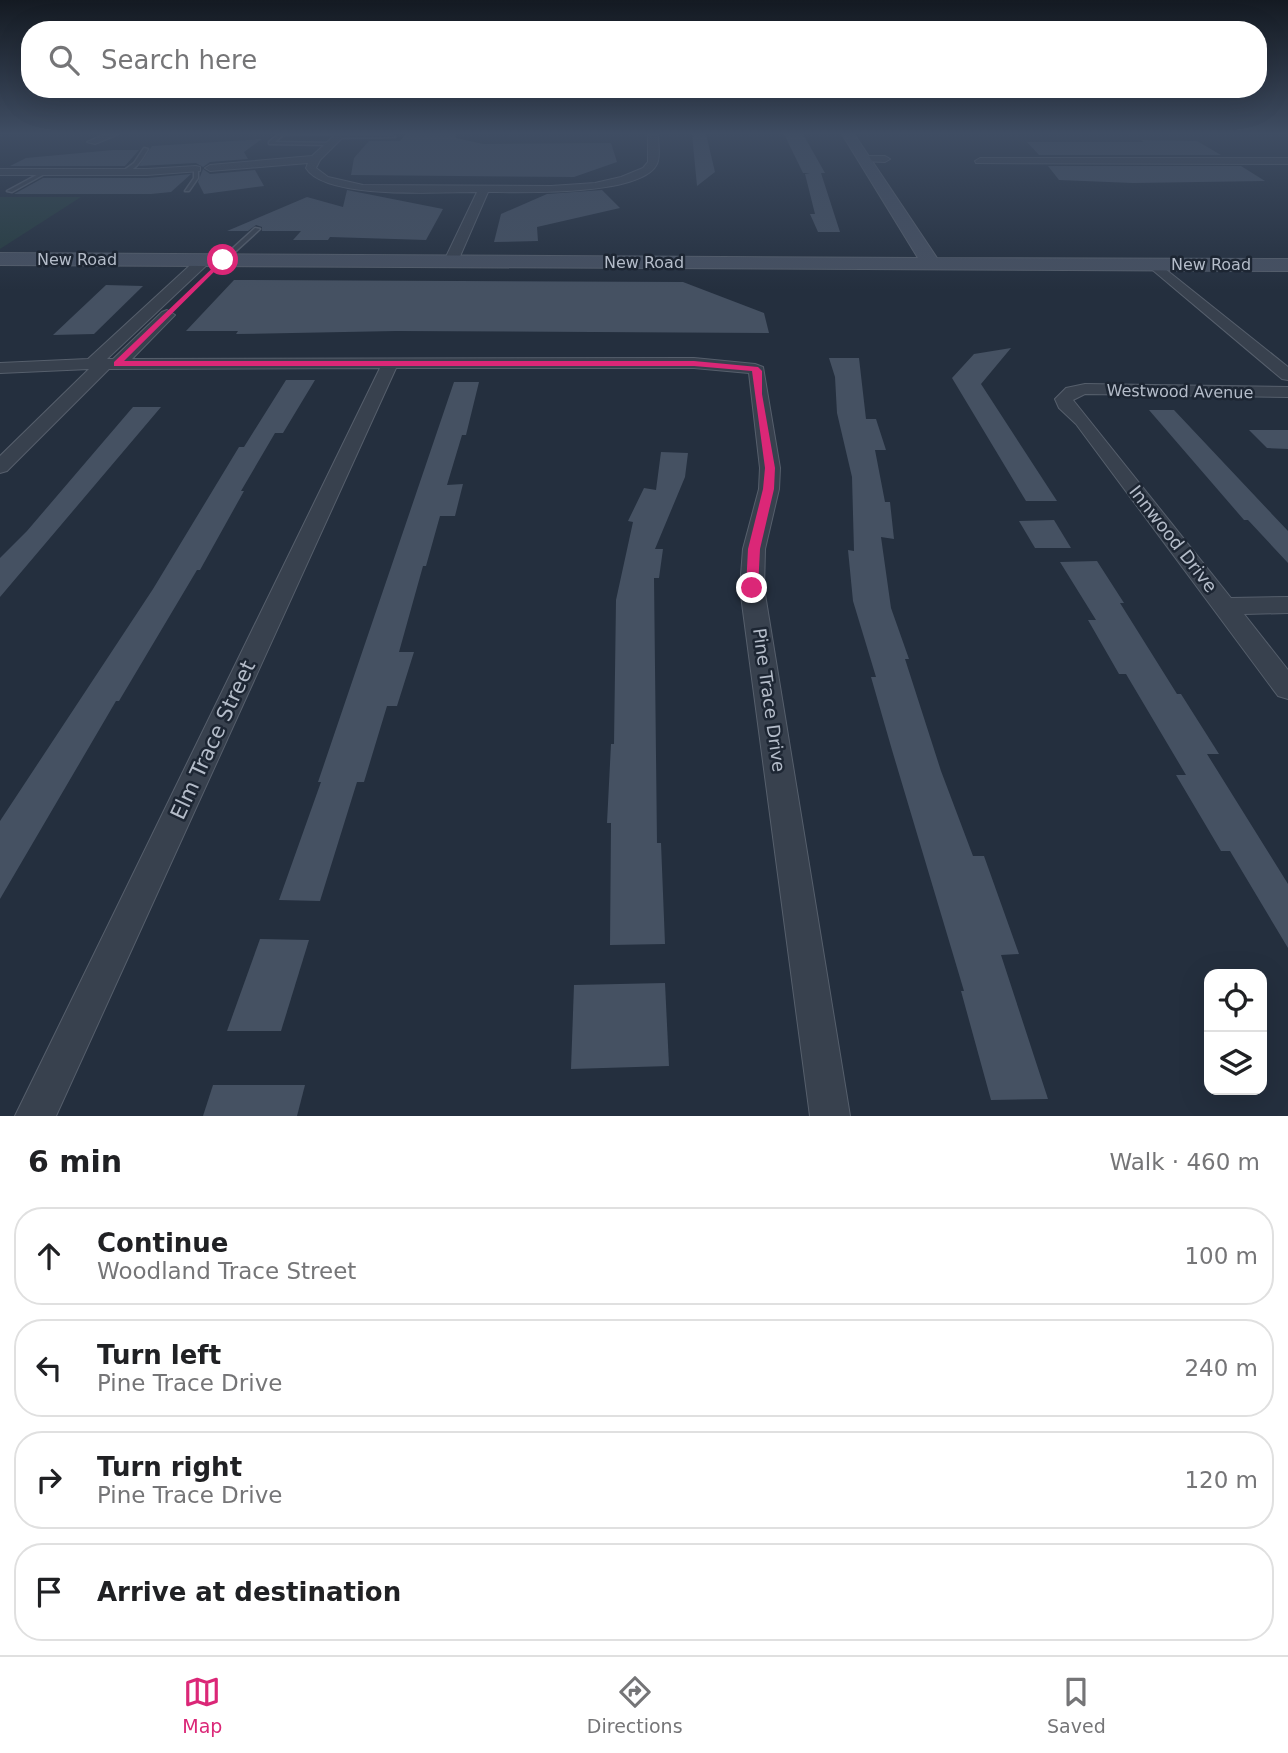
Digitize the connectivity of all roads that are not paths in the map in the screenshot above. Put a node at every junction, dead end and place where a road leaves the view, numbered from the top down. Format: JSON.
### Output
{"nodes":[{"id":1,"x":19,"y":186,"type":"edge"},
{"id":2,"x":190,"y":186,"type":"edge"},
{"id":3,"x":355,"y":186,"type":"edge"},
{"id":4,"x":585,"y":186,"type":"edge"},
{"id":5,"x":881,"y":186,"type":"edge"},
{"id":6,"x":484,"y":189,"type":"junction"},
{"id":7,"x":187,"y":190,"type":"dead end"},
{"id":8,"x":10,"y":191,"type":"dead end"},
{"id":9,"x":257,"y":229,"type":"dead end"},
{"id":10,"x":0,"y":259,"type":"edge"},
{"id":11,"x":213,"y":260,"type":"junction"},
{"id":12,"x":451,"y":261,"type":"junction"},
{"id":13,"x":931,"y":263,"type":"junction"},
{"id":14,"x":1154,"y":264,"type":"junction"},
{"id":15,"x":1288,"y":265,"type":"edge"},
{"id":16,"x":104,"y":364,"type":"junction"},
{"id":17,"x":390,"y":364,"type":"junction"},
{"id":18,"x":0,"y":368,"type":"edge"},
{"id":19,"x":1288,"y":375,"type":"edge"},
{"id":20,"x":1072,"y":392,"type":"joint"},
{"id":21,"x":1288,"y":392,"type":"edge"},
{"id":22,"x":0,"y":467,"type":"edge"},
{"id":23,"x":1288,"y":605,"type":"edge"},
{"id":24,"x":1225,"y":606,"type":"junction"},
{"id":25,"x":1288,"y":689,"type":"edge"},
{"id":26,"x":35,"y":1116,"type":"edge"},
{"id":27,"x":830,"y":1116,"type":"edge"}],
"edges":[{"from":1,"to":8,"type":"lane"},
{"from":2,"to":7,"type":"lane"},
{"from":3,"to":6,"type":"street"},
{"from":4,"to":6,"type":"street"},
{"from":5,"to":13,"type":"street"},
{"from":6,"to":12,"type":"street"},
{"from":9,"to":11,"type":"lane"},
{"from":10,"to":11,"type":"street","name":"New Road"},
{"from":11,"to":12,"type":"street","name":"New Road"},
{"from":11,"to":16,"type":"street"},
{"from":11,"to":16,"type":"street"},
{"from":12,"to":13,"type":"street","name":"New Road"},
{"from":13,"to":14,"type":"street","name":"New Road"},
{"from":14,"to":15,"type":"street","name":"New Road"},
{"from":14,"to":19,"type":"street"},
{"from":16,"to":17,"type":"street","name":"Pine Trace Drive"},
{"from":16,"to":18,"type":"street","name":"Pine Trace Drive"},
{"from":16,"to":22,"type":"street"},
{"from":17,"to":26,"type":"street","name":"Elm Trace Street"},
{"from":17,"to":27,"type":"street","name":"Pine Trace Drive"},
{"from":20,"to":21,"type":"street","name":"Westwood Avenue"},
{"from":20,"to":24,"type":"street","name":"Innwood Drive"},
{"from":23,"to":24,"type":"street"},
{"from":24,"to":25,"type":"street","name":"Innwood Drive"}]}
